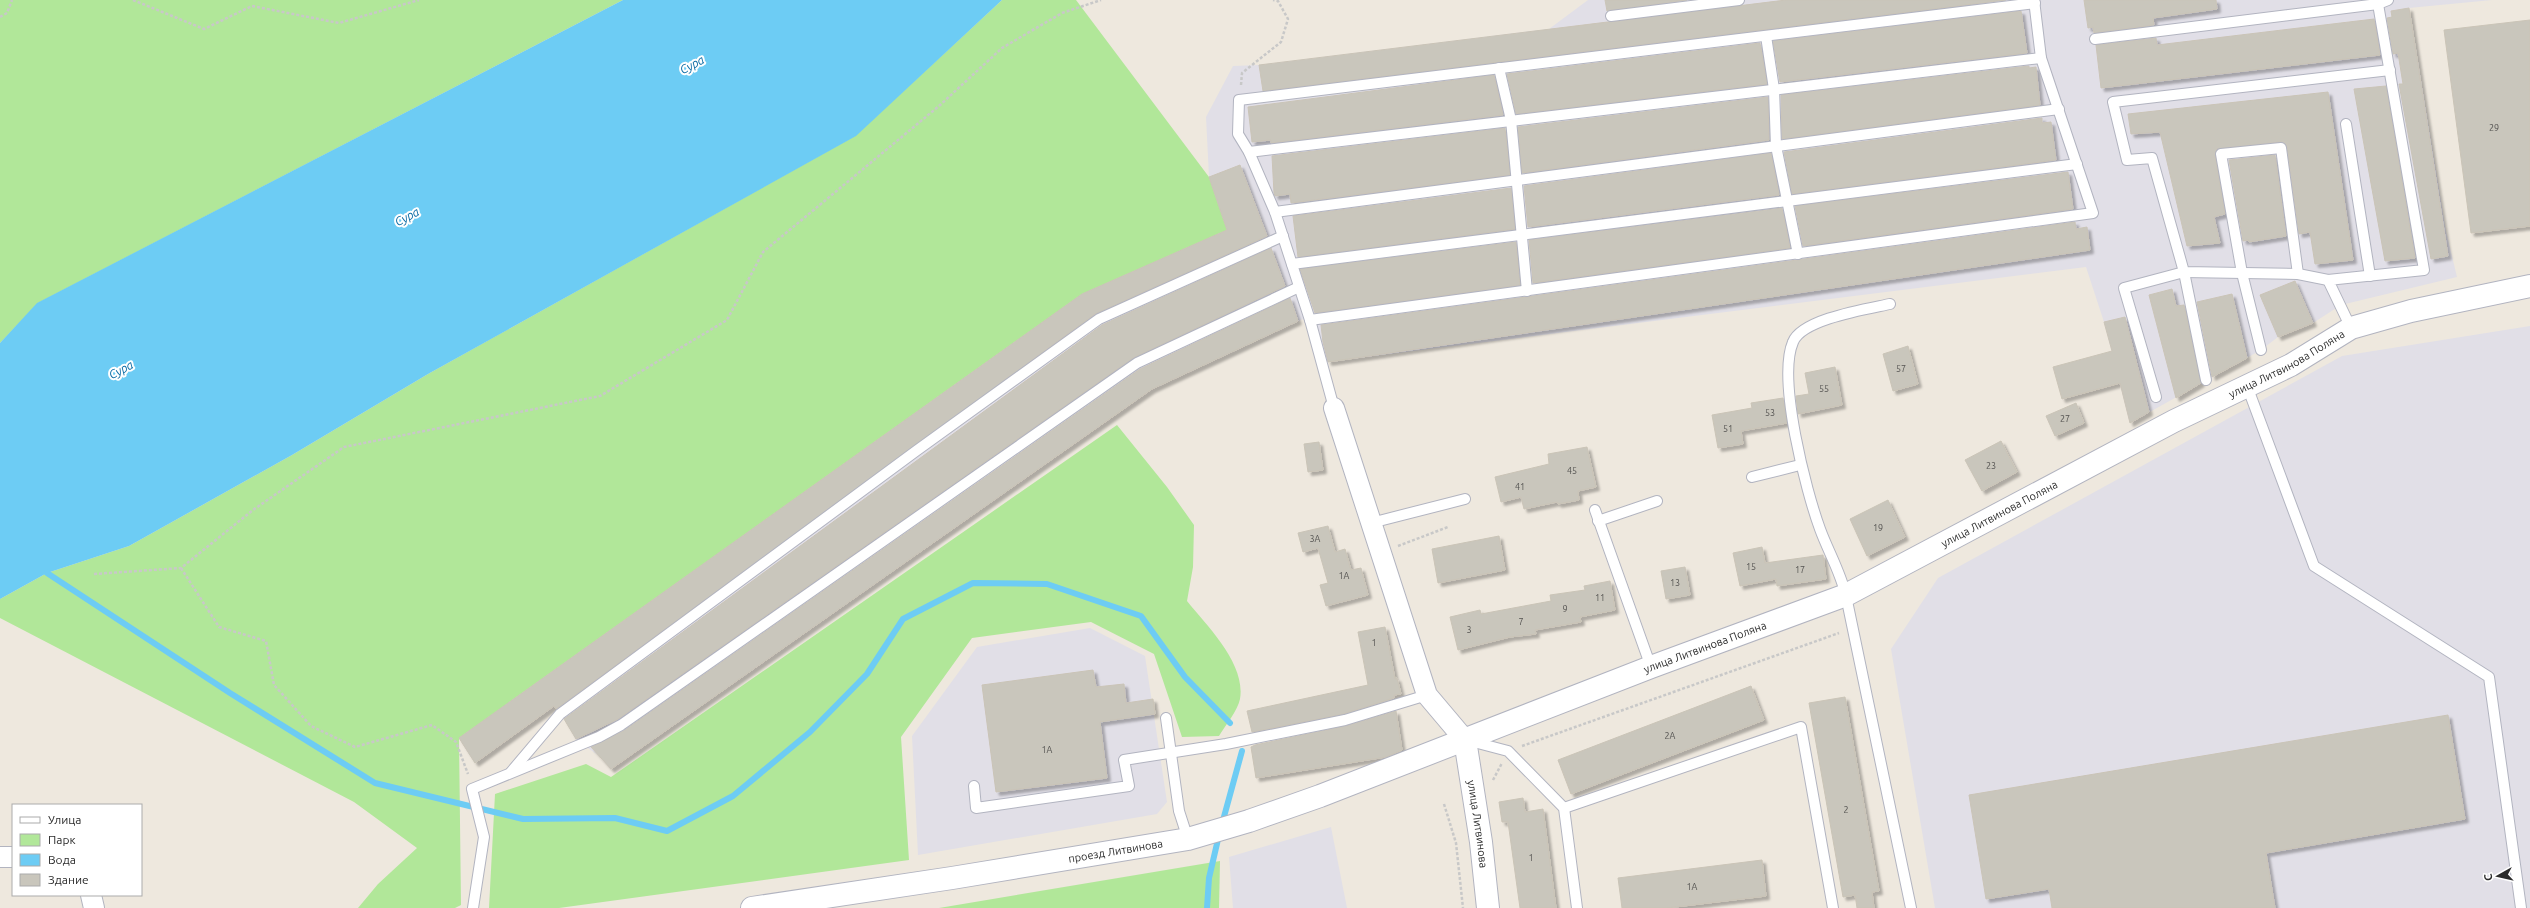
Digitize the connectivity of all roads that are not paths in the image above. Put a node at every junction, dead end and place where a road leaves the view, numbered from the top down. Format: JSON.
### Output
{"nodes":[{"id":1,"x":1739,"y":0,"type":"edge"},
{"id":2,"x":2388,"y":0,"type":"edge"},
{"id":3,"x":2034,"y":1,"type":"edge"},
{"id":4,"x":2378,"y":4,"type":"junction"},
{"id":5,"x":1610,"y":16,"type":"dead end"},
{"id":6,"x":1766,"y":36,"type":"junction"},
{"id":7,"x":2095,"y":40,"type":"dead end"},
{"id":8,"x":2041,"y":58,"type":"junction"},
{"id":9,"x":1499,"y":68,"type":"junction"},
{"id":10,"x":2390,"y":70,"type":"junction"},
{"id":11,"x":1774,"y":90,"type":"junction"},
{"id":12,"x":2059,"y":109,"type":"junction"},
{"id":13,"x":1511,"y":120,"type":"junction"},
{"id":14,"x":2346,"y":124,"type":"dead end"},
{"id":15,"x":1776,"y":146,"type":"junction"},
{"id":16,"x":1249,"y":152,"type":"junction"},
{"id":17,"x":2077,"y":164,"type":"junction"},
{"id":18,"x":1518,"y":180,"type":"junction"},
{"id":19,"x":1788,"y":201,"type":"junction"},
{"id":20,"x":1275,"y":212,"type":"junction"},
{"id":21,"x":1522,"y":235,"type":"junction"},
{"id":22,"x":1283,"y":236,"type":"junction"},
{"id":23,"x":1798,"y":254,"type":"junction"},
{"id":24,"x":1292,"y":264,"type":"junction"},
{"id":25,"x":2184,"y":272,"type":"junction"},
{"id":26,"x":2242,"y":273,"type":"junction"},
{"id":27,"x":2298,"y":274,"type":"junction"},
{"id":28,"x":2370,"y":276,"type":"junction"},
{"id":29,"x":2328,"y":280,"type":"junction"},
{"id":30,"x":2530,"y":286,"type":"edge"},
{"id":31,"x":1299,"y":287,"type":"junction"},
{"id":32,"x":1526,"y":291,"type":"junction"},
{"id":33,"x":1890,"y":304,"type":"dead end"},
{"id":34,"x":1310,"y":320,"type":"junction"},
{"id":35,"x":2351,"y":328,"type":"junction"},
{"id":36,"x":2261,"y":350,"type":"dead end"},
{"id":37,"x":2206,"y":380,"type":"dead end"},
{"id":38,"x":2247,"y":386,"type":"junction"},
{"id":39,"x":2156,"y":398,"type":"dead end"},
{"id":40,"x":1334,"y":408,"type":"joint"},
{"id":41,"x":1800,"y":465,"type":"junction"},
{"id":42,"x":1752,"y":477,"type":"dead end"},
{"id":43,"x":1465,"y":499,"type":"dead end"},
{"id":44,"x":1658,"y":501,"type":"dead end"},
{"id":45,"x":1595,"y":510,"type":"dead end"},
{"id":46,"x":1598,"y":521,"type":"junction"},
{"id":47,"x":1371,"y":523,"type":"junction"},
{"id":48,"x":1846,"y":595,"type":"junction"},
{"id":49,"x":1651,"y":667,"type":"junction"},
{"id":50,"x":1427,"y":695,"type":"junction"},
{"id":51,"x":1166,"y":718,"type":"dead end"},
{"id":52,"x":1465,"y":740,"type":"junction"},
{"id":53,"x":1172,"y":752,"type":"junction"},
{"id":54,"x":509,"y":773,"type":"junction"},
{"id":55,"x":974,"y":786,"type":"dead end"},
{"id":56,"x":1564,"y":808,"type":"junction"},
{"id":57,"x":1188,"y":839,"type":"junction"},
{"id":58,"x":0,"y":857,"type":"edge"},
{"id":59,"x":12,"y":857,"type":"edge"},
{"id":60,"x":91,"y":896,"type":"edge"},
{"id":61,"x":94,"y":908,"type":"edge"},
{"id":62,"x":473,"y":908,"type":"edge"},
{"id":63,"x":752,"y":908,"type":"edge"},
{"id":64,"x":1488,"y":908,"type":"edge"},
{"id":65,"x":1577,"y":908,"type":"edge"},
{"id":66,"x":1833,"y":908,"type":"edge"},
{"id":67,"x":1911,"y":908,"type":"edge"},
{"id":68,"x":2521,"y":908,"type":"edge"}],
"edges":[{"from":1,"to":5,"type":"lane"},
{"from":2,"to":4,"type":"lane"},
{"from":3,"to":6,"type":"lane"},
{"from":3,"to":8,"type":"lane"},
{"from":4,"to":7,"type":"lane"},
{"from":4,"to":10,"type":"lane"},
{"from":6,"to":9,"type":"lane"},
{"from":6,"to":11,"type":"lane"},
{"from":8,"to":11,"type":"lane"},
{"from":8,"to":12,"type":"lane"},
{"from":9,"to":13,"type":"lane"},
{"from":9,"to":16,"type":"lane"},
{"from":10,"to":25,"type":"lane"},
{"from":10,"to":28,"type":"lane"},
{"from":11,"to":13,"type":"lane"},
{"from":11,"to":15,"type":"lane"},
{"from":12,"to":15,"type":"lane"},
{"from":12,"to":17,"type":"lane"},
{"from":13,"to":16,"type":"lane"},
{"from":13,"to":18,"type":"lane"},
{"from":14,"to":28,"type":"lane"},
{"from":15,"to":18,"type":"lane"},
{"from":15,"to":19,"type":"lane"},
{"from":16,"to":20,"type":"lane"},
{"from":17,"to":19,"type":"lane"},
{"from":17,"to":23,"type":"lane"},
{"from":18,"to":20,"type":"lane"},
{"from":18,"to":21,"type":"lane"},
{"from":19,"to":21,"type":"lane"},
{"from":19,"to":23,"type":"lane"},
{"from":20,"to":22,"type":"lane"},
{"from":21,"to":24,"type":"lane"},
{"from":21,"to":32,"type":"lane"},
{"from":22,"to":24,"type":"lane"},
{"from":22,"to":54,"type":"lane"},
{"from":23,"to":32,"type":"lane"},
{"from":24,"to":31,"type":"lane"},
{"from":25,"to":26,"type":"lane"},
{"from":25,"to":37,"type":"lane"},
{"from":25,"to":39,"type":"lane"},
{"from":26,"to":27,"type":"lane"},
{"from":26,"to":27,"type":"lane"},
{"from":26,"to":36,"type":"lane"},
{"from":27,"to":29,"type":"lane"},
{"from":28,"to":29,"type":"lane"},
{"from":29,"to":35,"type":"lane"},
{"from":30,"to":35,"type":"main road","name":"улица Литвинова Поляна"},
{"from":31,"to":34,"type":"lane"},
{"from":31,"to":54,"type":"lane"},
{"from":32,"to":34,"type":"lane"},
{"from":33,"to":41,"type":"lane"},
{"from":34,"to":40,"type":"lane"},
{"from":35,"to":38,"type":"main road","name":"улица Литвинова Поляна"},
{"from":38,"to":48,"type":"main road","name":"улица Литвинова Поляна"},
{"from":38,"to":68,"type":"lane"},
{"from":40,"to":47,"type":"street"},
{"from":41,"to":42,"type":"lane"},
{"from":41,"to":48,"type":"lane"},
{"from":43,"to":47,"type":"lane"},
{"from":44,"to":46,"type":"lane"},
{"from":45,"to":46,"type":"lane"},
{"from":46,"to":49,"type":"lane"},
{"from":47,"to":50,"type":"street"},
{"from":48,"to":49,"type":"main road","name":"улица Литвинова Поляна"},
{"from":48,"to":67,"type":"lane"},
{"from":49,"to":52,"type":"main road","name":"улица Литвинова Поляна"},
{"from":50,"to":52,"type":"street"},
{"from":50,"to":53,"type":"lane"},
{"from":51,"to":53,"type":"lane"},
{"from":52,"to":56,"type":"lane"},
{"from":52,"to":57,"type":"main road","name":"проезд Литвинова"},
{"from":52,"to":64,"type":"main road","name":"улица Литвинова"},
{"from":53,"to":55,"type":"lane"},
{"from":53,"to":57,"type":"lane"},
{"from":54,"to":62,"type":"lane"},
{"from":56,"to":65,"type":"lane"},
{"from":56,"to":66,"type":"lane"},
{"from":57,"to":63,"type":"main road","name":"проезд Литвинова"},
{"from":58,"to":59,"type":"street"},
{"from":60,"to":61,"type":"street"}]}
